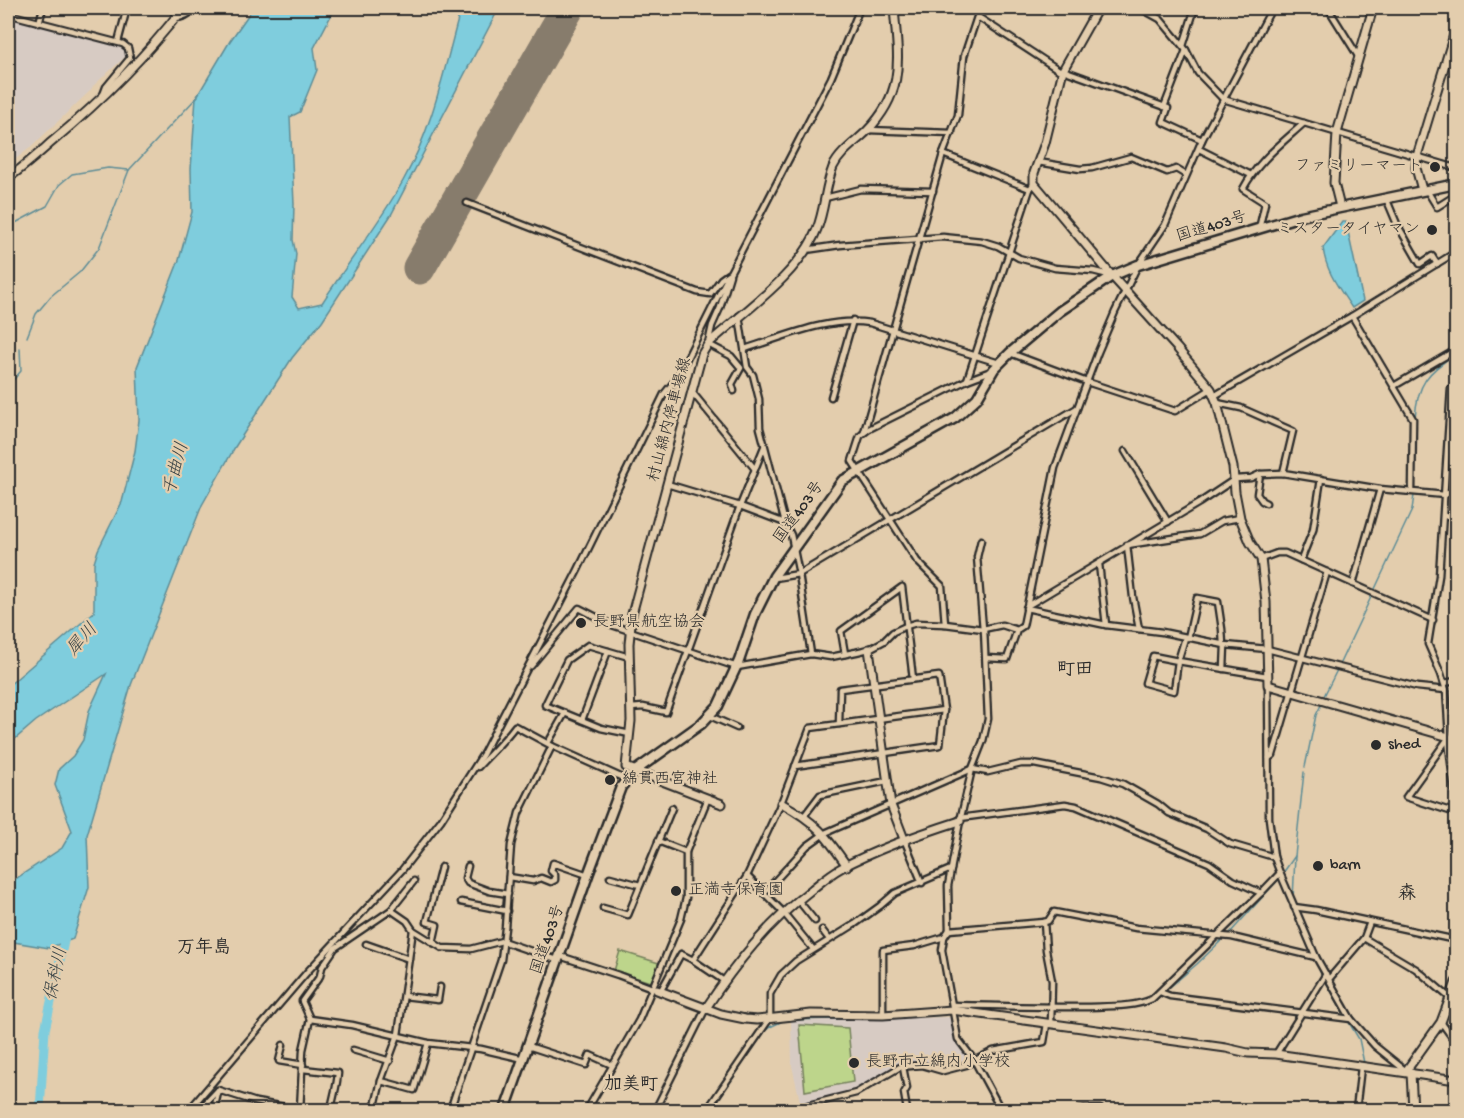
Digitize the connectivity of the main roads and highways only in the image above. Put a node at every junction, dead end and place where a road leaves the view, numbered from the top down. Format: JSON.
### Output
{"nodes":[{"id":1,"x":1456,"y":184,"type":"edge"},
{"id":2,"x":505,"y":1110,"type":"edge"}],
"edges":[{"from":1,"to":2,"type":"highway","name":"国道403号"}]}
